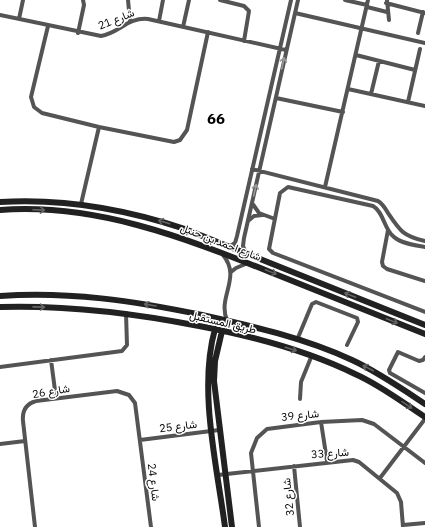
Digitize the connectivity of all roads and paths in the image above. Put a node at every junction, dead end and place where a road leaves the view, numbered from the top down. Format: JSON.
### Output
{"nodes":[{"id":1,"x":23,"y":0,"type":"edge"},
{"id":2,"x":83,"y":0,"type":"edge"},
{"id":3,"x":128,"y":0,"type":"edge"},
{"id":4,"x":163,"y":0,"type":"edge"},
{"id":5,"x":189,"y":0,"type":"edge"},
{"id":6,"x":220,"y":0,"type":"edge"},
{"id":7,"x":291,"y":0,"type":"edge"},
{"id":8,"x":298,"y":0,"type":"edge"},
{"id":9,"x":345,"y":0,"type":"edge"},
{"id":10,"x":368,"y":0,"type":"edge"},
{"id":11,"x":387,"y":1,"type":"edge"},
{"id":12,"x":367,"y":6,"type":"junction"},
{"id":13,"x":387,"y":12,"type":"junction"},
{"id":14,"x":295,"y":13,"type":"junction"},
{"id":15,"x":424,"y":13,"type":"edge"},
{"id":16,"x":0,"y":15,"type":"edge"},
{"id":17,"x":19,"y":19,"type":"junction"},
{"id":18,"x":130,"y":20,"type":"junction"},
{"id":19,"x":389,"y":20,"type":"dead end"},
{"id":20,"x":158,"y":21,"type":"junction"},
{"id":21,"x":48,"y":26,"type":"junction"},
{"id":22,"x":183,"y":27,"type":"junction"},
{"id":23,"x":362,"y":28,"type":"junction"},
{"id":24,"x":208,"y":32,"type":"junction"},
{"id":25,"x":78,"y":33,"type":"junction"},
{"id":26,"x":418,"y":33,"type":"dead end"},
{"id":27,"x":244,"y":40,"type":"junction"},
{"id":28,"x":425,"y":43,"type":"edge"},
{"id":29,"x":280,"y":49,"type":"junction"},
{"id":30,"x":420,"y":49,"type":"dead end"},
{"id":31,"x":286,"y":50,"type":"junction"},
{"id":32,"x":356,"y":55,"type":"junction"},
{"id":33,"x":379,"y":61,"type":"junction"},
{"id":34,"x":415,"y":70,"type":"junction"},
{"id":35,"x":348,"y":89,"type":"junction"},
{"id":36,"x":371,"y":94,"type":"junction"},
{"id":37,"x":276,"y":98,"type":"junction"},
{"id":38,"x":408,"y":102,"type":"junction"},
{"id":39,"x":425,"y":106,"type":"edge"},
{"id":40,"x":343,"y":112,"type":"junction"},
{"id":41,"x":99,"y":127,"type":"junction"},
{"id":42,"x":252,"y":169,"type":"junction"},
{"id":43,"x":260,"y":171,"type":"junction"},
{"id":44,"x":325,"y":187,"type":"junction"},
{"id":45,"x":0,"y":202,"type":"edge"},
{"id":46,"x":252,"y":203,"type":"junction"},
{"id":47,"x":81,"y":204,"type":"junction"},
{"id":48,"x":0,"y":210,"type":"edge"},
{"id":49,"x":262,"y":215,"type":"junction"},
{"id":50,"x":275,"y":218,"type":"junction"},
{"id":51,"x":248,"y":221,"type":"junction"},
{"id":52,"x":185,"y":229,"type":"junction"},
{"id":53,"x":388,"y":230,"type":"junction"},
{"id":54,"x":237,"y":236,"type":"junction"},
{"id":55,"x":182,"y":238,"type":"junction"},
{"id":56,"x":244,"y":238,"type":"junction"},
{"id":57,"x":425,"y":241,"type":"edge"},
{"id":58,"x":229,"y":247,"type":"junction"},
{"id":59,"x":425,"y":247,"type":"edge"},
{"id":60,"x":222,"y":253,"type":"junction"},
{"id":61,"x":248,"y":255,"type":"junction"},
{"id":62,"x":248,"y":263,"type":"junction"},
{"id":63,"x":232,"y":272,"type":"junction"},
{"id":64,"x":425,"y":281,"type":"edge"},
{"id":65,"x":315,"y":282,"type":"junction"},
{"id":66,"x":312,"y":288,"type":"junction"},
{"id":67,"x":0,"y":296,"type":"edge"},
{"id":68,"x":0,"y":307,"type":"edge"},
{"id":69,"x":171,"y":309,"type":"junction"},
{"id":70,"x":224,"y":310,"type":"junction"},
{"id":71,"x":425,"y":312,"type":"edge"},
{"id":72,"x":126,"y":313,"type":"junction"},
{"id":73,"x":217,"y":318,"type":"junction"},
{"id":74,"x":168,"y":320,"type":"junction"},
{"id":75,"x":226,"y":320,"type":"junction"},
{"id":76,"x":425,"y":325,"type":"edge"},
{"id":77,"x":215,"y":329,"type":"junction"},
{"id":78,"x":222,"y":331,"type":"junction"},
{"id":79,"x":276,"y":333,"type":"junction"},
{"id":80,"x":425,"y":334,"type":"edge"},
{"id":81,"x":297,"y":340,"type":"junction"},
{"id":82,"x":274,"y":344,"type":"junction"},
{"id":83,"x":347,"y":345,"type":"dead end"},
{"id":84,"x":312,"y":355,"type":"junction"},
{"id":85,"x":425,"y":357,"type":"edge"},
{"id":86,"x":51,"y":360,"type":"junction"},
{"id":87,"x":0,"y":367,"type":"edge"},
{"id":88,"x":425,"y":393,"type":"edge"},
{"id":89,"x":56,"y":398,"type":"junction"},
{"id":90,"x":300,"y":399,"type":"dead end"},
{"id":91,"x":425,"y":404,"type":"edge"},
{"id":92,"x":425,"y":418,"type":"edge"},
{"id":93,"x":321,"y":422,"type":"junction"},
{"id":94,"x":216,"y":430,"type":"junction"},
{"id":95,"x":140,"y":440,"type":"junction"},
{"id":96,"x":25,"y":441,"type":"junction"},
{"id":97,"x":0,"y":444,"type":"edge"},
{"id":98,"x":404,"y":446,"type":"junction"},
{"id":99,"x":327,"y":462,"type":"junction"},
{"id":100,"x":425,"y":463,"type":"edge"},
{"id":101,"x":294,"y":466,"type":"junction"},
{"id":102,"x":253,"y":471,"type":"junction"},
{"id":103,"x":222,"y":475,"type":"junction"},
{"id":104,"x":380,"y":478,"type":"junction"},
{"id":105,"x":425,"y":522,"type":"edge"},
{"id":106,"x":403,"y":526,"type":"edge"},
{"id":107,"x":35,"y":527,"type":"edge"},
{"id":108,"x":151,"y":527,"type":"edge"},
{"id":109,"x":225,"y":527,"type":"edge"},
{"id":110,"x":232,"y":527,"type":"edge"},
{"id":111,"x":259,"y":527,"type":"edge"},
{"id":112,"x":300,"y":527,"type":"edge"}],
"edges":[{"from":1,"to":17,"type":"street"},
{"from":2,"to":25,"type":"street"},
{"from":3,"to":18,"type":"street"},
{"from":4,"to":20,"type":"street"},
{"from":5,"to":22,"type":"street"},
{"from":6,"to":27,"type":"street"},
{"from":7,"to":29,"type":"street"},
{"from":8,"to":14,"type":"street"},
{"from":9,"to":12,"type":"street"},
{"from":10,"to":12,"type":"street"},
{"from":11,"to":13,"type":"street"},
{"from":11,"to":15,"type":"street"},
{"from":12,"to":13,"type":"street"},
{"from":12,"to":23,"type":"street"},
{"from":13,"to":19,"type":"street"},
{"from":14,"to":23,"type":"street"},
{"from":14,"to":31,"type":"street"},
{"from":15,"to":26,"type":"street"},
{"from":16,"to":17,"type":"street","name":"شارع 21"},
{"from":17,"to":21,"type":"street","name":"شارع 21"},
{"from":18,"to":20,"type":"street","name":"شارع 21"},
{"from":18,"to":25,"type":"street","name":"شارع 21"},
{"from":20,"to":22,"type":"street","name":"شارع 21"},
{"from":21,"to":25,"type":"street","name":"شارع 21"},
{"from":21,"to":41,"type":"street"},
{"from":22,"to":24,"type":"street","name":"شارع 21"},
{"from":23,"to":28,"type":"street"},
{"from":23,"to":32,"type":"street"},
{"from":24,"to":27,"type":"street","name":"شارع 21"},
{"from":24,"to":41,"type":"street"},
{"from":27,"to":29,"type":"street","name":"شارع 21"},
{"from":29,"to":31,"type":"street","name":"شارع 21"},
{"from":29,"to":42,"type":"street"},
{"from":30,"to":34,"type":"street"},
{"from":37,"to":31,"type":"street","one_way":true},
{"from":32,"to":33,"type":"street"},
{"from":32,"to":35,"type":"street"},
{"from":33,"to":34,"type":"street"},
{"from":33,"to":36,"type":"street"},
{"from":34,"to":38,"type":"street"},
{"from":35,"to":36,"type":"street"},
{"from":35,"to":40,"type":"street"},
{"from":36,"to":38,"type":"street"},
{"from":37,"to":40,"type":"street"},
{"from":37,"to":43,"type":"street"},
{"from":38,"to":39,"type":"street"},
{"from":40,"to":44,"type":"street"},
{"from":41,"to":47,"type":"street"},
{"from":42,"to":43,"type":"street"},
{"from":42,"to":54,"type":"street"},
{"from":43,"to":44,"type":"street"},
{"from":46,"to":43,"type":"street","one_way":true},
{"from":44,"to":57,"type":"street"},
{"from":45,"to":47,"type":"street","name":"شارع احمد بن حنبل"},
{"from":46,"to":49,"type":"street"},
{"from":46,"to":51,"type":"street"},
{"from":52,"to":47,"type":"street","name":"شارع احمد بن حنبل","one_way":true},
{"from":48,"to":55,"type":"street","name":"شارع احمد بن حنبل","one_way":true},
{"from":49,"to":50,"type":"street"},
{"from":49,"to":51,"type":"street"},
{"from":50,"to":53,"type":"street"},
{"from":50,"to":71,"type":"street"},
{"from":51,"to":56,"type":"street"},
{"from":52,"to":55,"type":"street"},
{"from":52,"to":58,"type":"street","name":"شارع احمد بن حنبل"},
{"from":53,"to":59,"type":"street"},
{"from":53,"to":64,"type":"street"},
{"from":54,"to":56,"type":"street"},
{"from":54,"to":58,"type":"street"},
{"from":55,"to":60,"type":"street","name":"شارع احمد بن حنبل"},
{"from":56,"to":61,"type":"street"},
{"from":58,"to":61,"type":"street","name":"شارع احمد بن حنبل"},
{"from":60,"to":62,"type":"street","name":"شارع احمد بن حنبل"},
{"from":60,"to":63,"type":"street"},
{"from":61,"to":65,"type":"street","name":"شارع احمد بن حنبل"},
{"from":62,"to":63,"type":"street"},
{"from":62,"to":66,"type":"street","name":"شارع احمد بن حنبل","one_way":true},
{"from":63,"to":70,"type":"street"},
{"from":65,"to":66,"type":"street"},
{"from":76,"to":65,"type":"street","name":"شارع احمد بن حنبل","one_way":true},
{"from":66,"to":80,"type":"street","name":"شارع احمد بن حنبل","one_way":true},
{"from":69,"to":67,"type":"street","name":"طريق المستقبل","one_way":true},
{"from":68,"to":72,"type":"street","name":"طريق المستقبل","one_way":true},
{"from":69,"to":73,"type":"street","name":"طريق المستقبل"},
{"from":69,"to":74,"type":"street"},
{"from":70,"to":73,"type":"street"},
{"from":70,"to":75,"type":"street"},
{"from":72,"to":74,"type":"street","name":"طريق المستقبل"},
{"from":72,"to":86,"type":"street"},
{"from":73,"to":75,"type":"street","name":"طريق المستقبل"},
{"from":74,"to":77,"type":"street","name":"طريق المستقبل"},
{"from":75,"to":79,"type":"street","name":"طريق المستقبل"},
{"from":77,"to":78,"type":"street","name":"طريق المستقبل"},
{"from":77,"to":94,"type":"street"},
{"from":78,"to":82,"type":"street","name":"طريق المستقبل"},
{"from":78,"to":94,"type":"street"},
{"from":79,"to":81,"type":"street","name":"طريق المستقبل"},
{"from":79,"to":82,"type":"street"},
{"from":81,"to":83,"type":"street"},
{"from":91,"to":81,"type":"street","name":"طريق المستقبل","one_way":true},
{"from":82,"to":84,"type":"street","name":"طريق المستقبل","one_way":true},
{"from":84,"to":90,"type":"street"},
{"from":84,"to":92,"type":"street","name":"طريق المستقبل","one_way":true},
{"from":85,"to":88,"type":"street"},
{"from":86,"to":87,"type":"street"},
{"from":86,"to":89,"type":"street"},
{"from":89,"to":95,"type":"street","name":"شارع 26"},
{"from":89,"to":96,"type":"street","name":"شارع 26"},
{"from":92,"to":98,"type":"street"},
{"from":93,"to":98,"type":"street","name":"شارع 39"},
{"from":93,"to":99,"type":"street"},
{"from":93,"to":102,"type":"street","name":"شارع 39"},
{"from":94,"to":95,"type":"street","name":"شارع 25"},
{"from":94,"to":103,"type":"street"},
{"from":95,"to":108,"type":"street","name":"شارع 24"},
{"from":96,"to":97,"type":"street"},
{"from":96,"to":107,"type":"street","name":"شارع 26"},
{"from":98,"to":100,"type":"street","name":"شارع 39"},
{"from":98,"to":104,"type":"street"},
{"from":99,"to":101,"type":"street","name":"شارع 33"},
{"from":99,"to":104,"type":"street","name":"شارع 33"},
{"from":101,"to":102,"type":"street","name":"شارع 33"},
{"from":101,"to":112,"type":"street","name":"شارع 32"},
{"from":102,"to":103,"type":"street","name":"شارع 33"},
{"from":102,"to":111,"type":"street","name":"شارع 39"},
{"from":103,"to":109,"type":"street"},
{"from":103,"to":110,"type":"street"},
{"from":104,"to":106,"type":"street","name":"شارع 33"},
{"from":105,"to":106,"type":"street"}]}
